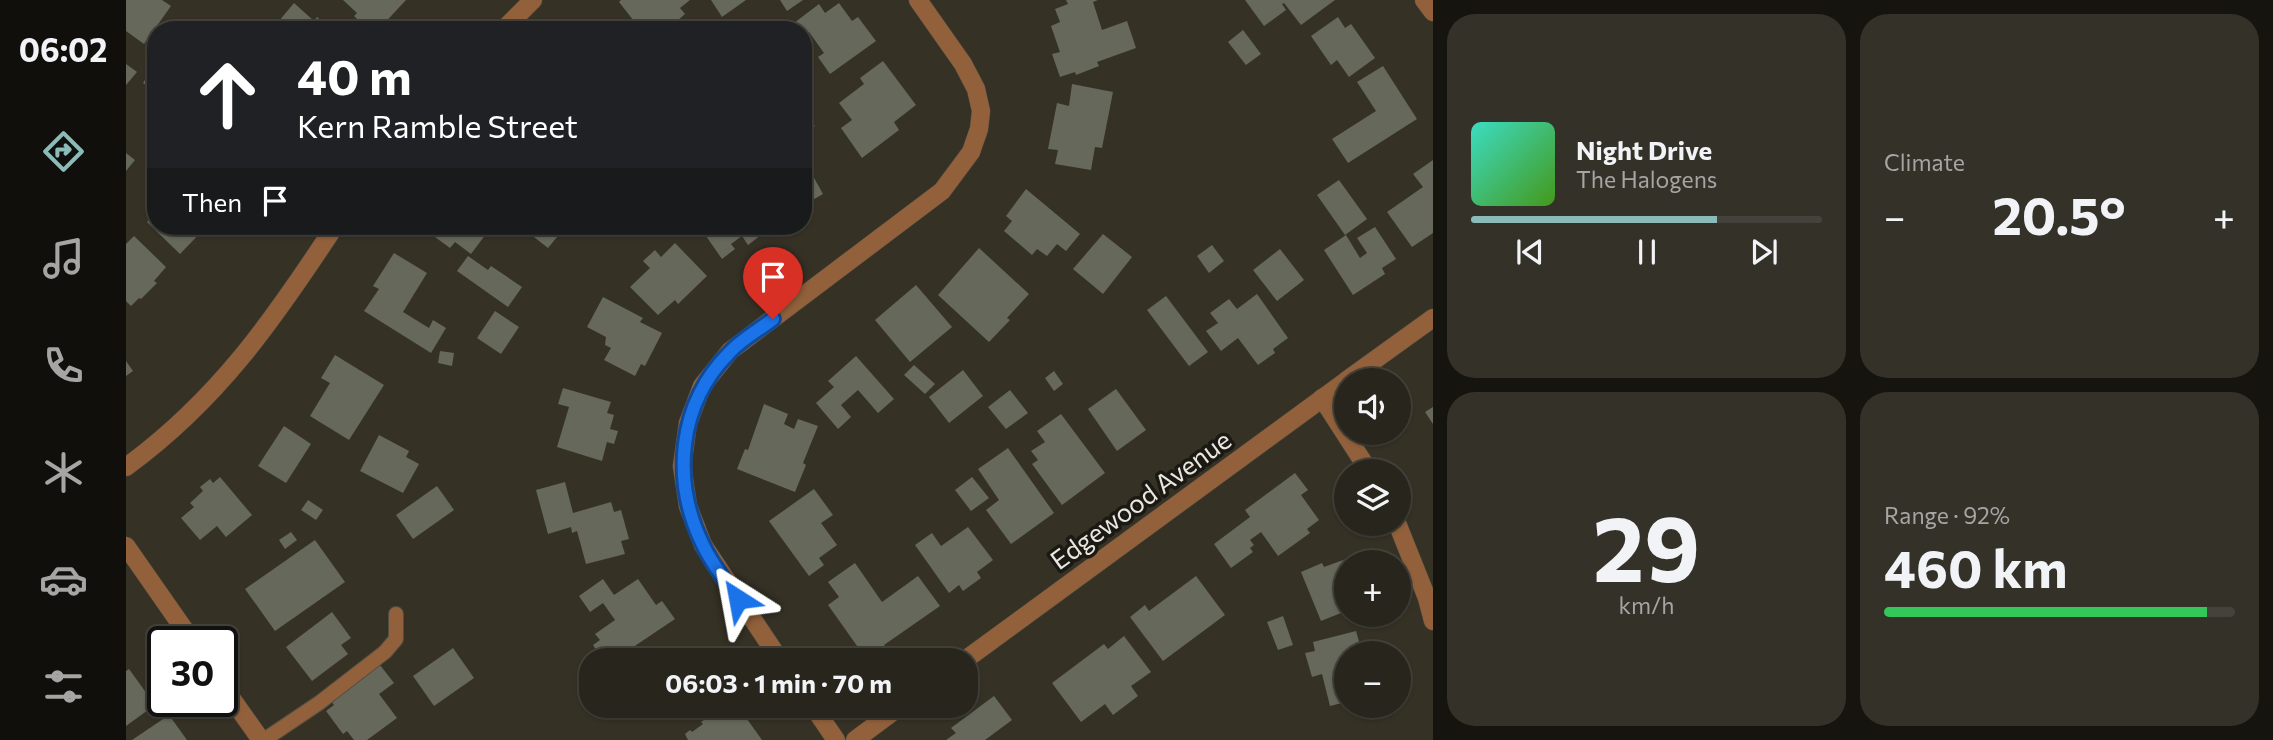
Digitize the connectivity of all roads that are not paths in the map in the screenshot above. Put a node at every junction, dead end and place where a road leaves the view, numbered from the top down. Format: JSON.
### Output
{"nodes":[{"id":1,"x":533,"y":0,"type":"edge"},
{"id":2,"x":918,"y":0,"type":"edge"},
{"id":3,"x":1424,"y":0,"type":"edge"},
{"id":4,"x":1433,"y":12,"type":"edge"},
{"id":5,"x":512,"y":21,"type":"edge"},
{"id":6,"x":329,"y":235,"type":"edge"},
{"id":7,"x":1433,"y":318,"type":"edge"},
{"id":8,"x":1363,"y":368,"type":"edge"},
{"id":9,"x":1334,"y":389,"type":"edge"},
{"id":10,"x":1322,"y":398,"type":"junction"},
{"id":11,"x":1361,"y":459,"type":"edge"},
{"id":12,"x":126,"y":467,"type":"edge"},
{"id":13,"x":1402,"y":536,"type":"edge"},
{"id":14,"x":126,"y":546,"type":"edge"},
{"id":15,"x":396,"y":614,"type":"dead end"},
{"id":16,"x":1433,"y":621,"type":"edge"},
{"id":17,"x":182,"y":626,"type":"edge"},
{"id":18,"x":772,"y":648,"type":"edge"},
{"id":19,"x":978,"y":650,"type":"edge"},
{"id":20,"x":238,"y":707,"type":"edge"},
{"id":21,"x":821,"y":718,"type":"edge"},
{"id":22,"x":885,"y":718,"type":"edge"},
{"id":23,"x":262,"y":740,"type":"edge"},
{"id":24,"x":836,"y":740,"type":"edge"},
{"id":25,"x":855,"y":740,"type":"edge"}],
"edges":[{"from":1,"to":5,"type":"street"},
{"from":2,"to":18,"type":"street"},
{"from":3,"to":4,"type":"street"},
{"from":6,"to":12,"type":"street"},
{"from":7,"to":8,"type":"street","name":"Edgewood Avenue"},
{"from":9,"to":10,"type":"street","name":"Edgewood Avenue"},
{"from":10,"to":11,"type":"street"},
{"from":10,"to":19,"type":"street","name":"Edgewood Avenue"},
{"from":13,"to":16,"type":"street"},
{"from":14,"to":17,"type":"street"},
{"from":15,"to":23,"type":"lane"},
{"from":20,"to":23,"type":"street"},
{"from":21,"to":24,"type":"street"},
{"from":22,"to":25,"type":"street"}]}
